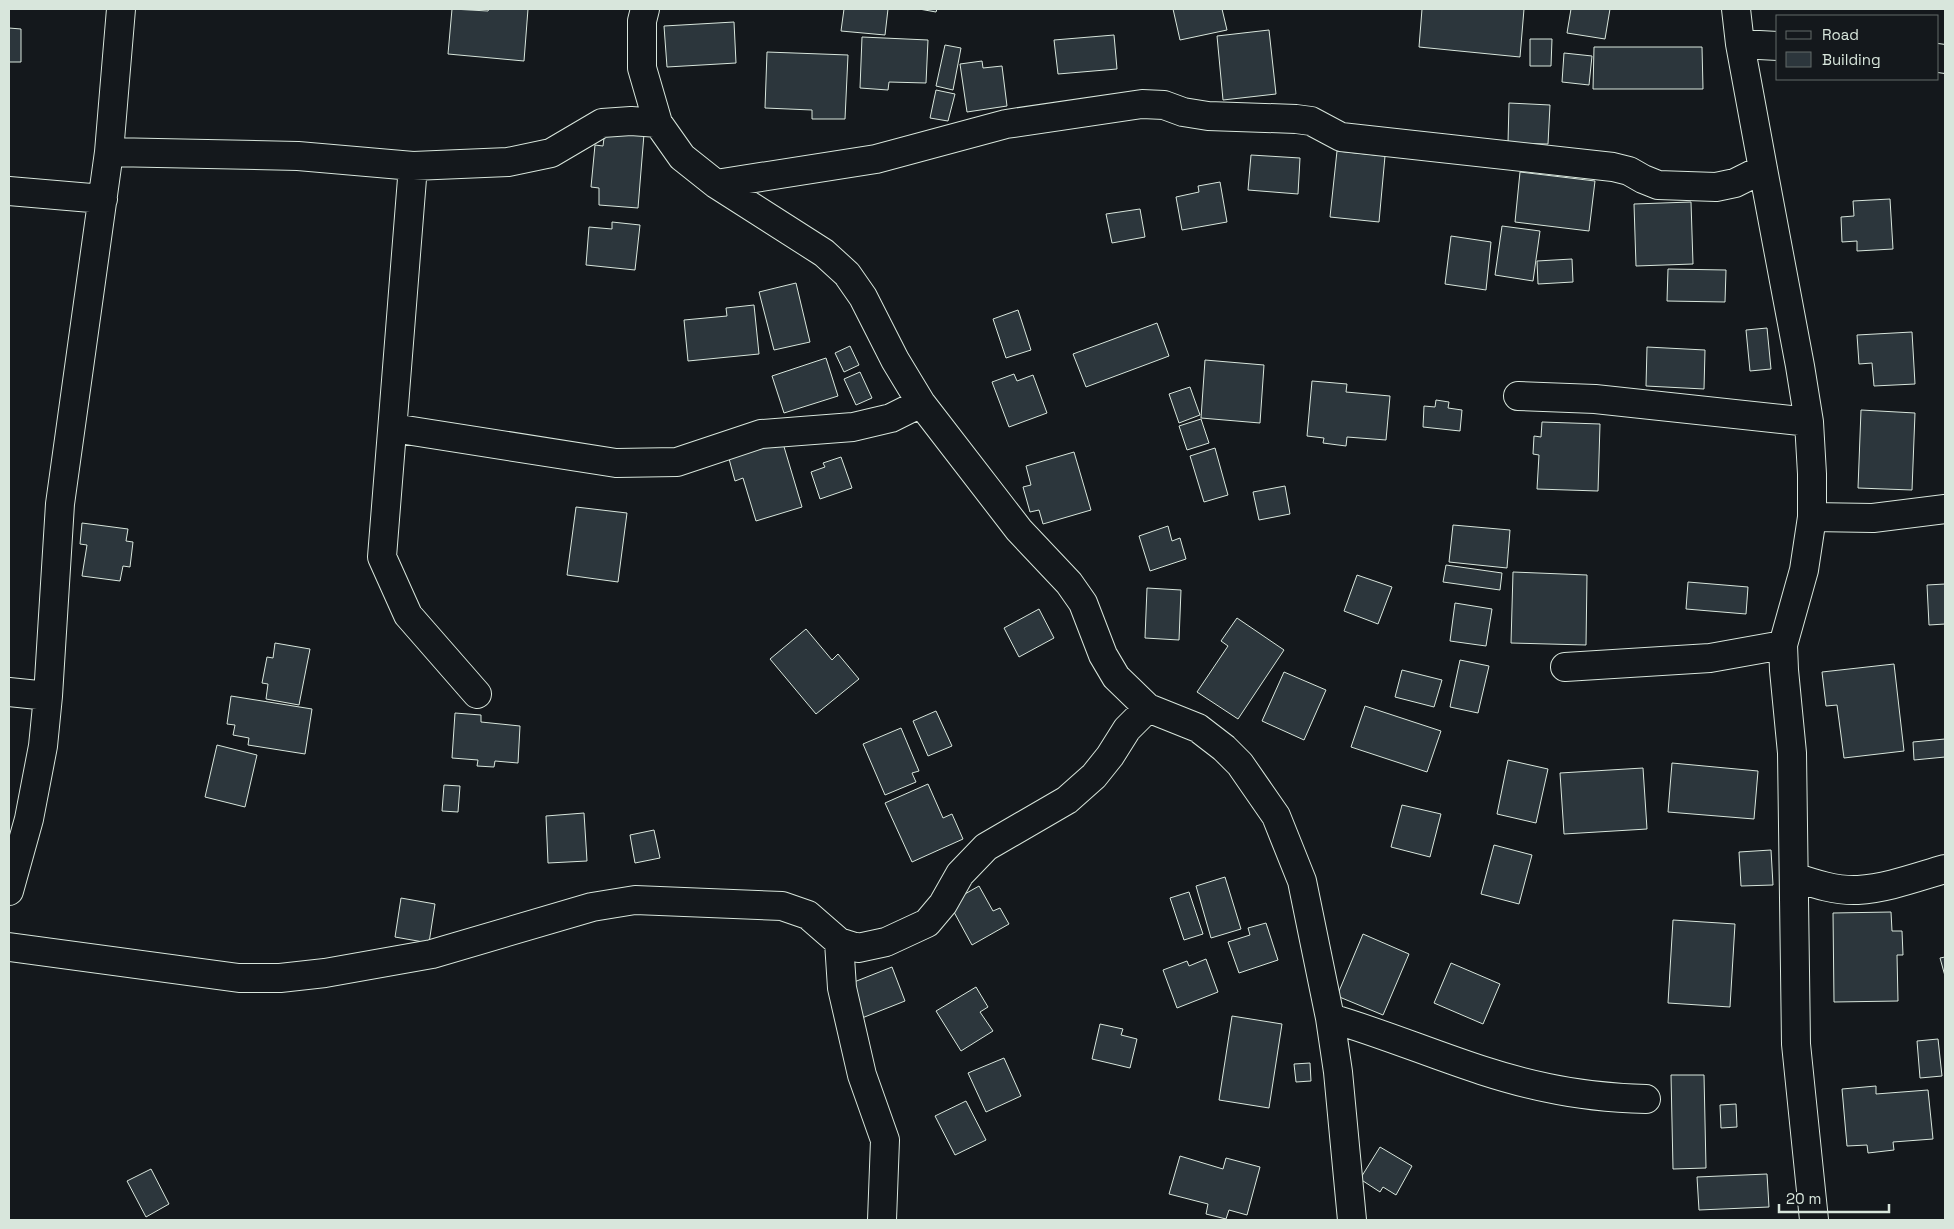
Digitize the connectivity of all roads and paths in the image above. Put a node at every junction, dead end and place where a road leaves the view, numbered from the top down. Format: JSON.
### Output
{"nodes":[{"id":1,"x":121,"y":9,"type":"edge"},
{"id":2,"x":645,"y":9,"type":"edge"},
{"id":3,"x":1736,"y":9,"type":"edge"},
{"id":4,"x":1740,"y":44,"type":"junction"},
{"id":5,"x":1776,"y":46,"type":"edge"},
{"id":6,"x":658,"y":123,"type":"junction"},
{"id":7,"x":110,"y":152,"type":"junction"},
{"id":8,"x":413,"y":166,"type":"junction"},
{"id":9,"x":1763,"y":169,"type":"junction"},
{"id":10,"x":716,"y":184,"type":"junction"},
{"id":11,"x":9,"y":191,"type":"edge"},
{"id":12,"x":103,"y":199,"type":"junction"},
{"id":13,"x":1518,"y":396,"type":"dead end"},
{"id":14,"x":922,"y":403,"type":"junction"},
{"id":15,"x":1809,"y":422,"type":"junction"},
{"id":16,"x":394,"y":428,"type":"junction"},
{"id":17,"x":1945,"y":509,"type":"edge"},
{"id":18,"x":1812,"y":517,"type":"junction"},
{"id":19,"x":1783,"y":646,"type":"junction"},
{"id":20,"x":1565,"y":667,"type":"dead end"},
{"id":21,"x":9,"y":692,"type":"edge"},
{"id":22,"x":477,"y":694,"type":"dead end"},
{"id":23,"x":48,"y":696,"type":"junction"},
{"id":24,"x":1148,"y":708,"type":"junction"},
{"id":25,"x":1945,"y":869,"type":"edge"},
{"id":26,"x":1794,"y":877,"type":"junction"},
{"id":27,"x":9,"y":891,"type":"edge"},
{"id":28,"x":838,"y":942,"type":"junction"},
{"id":29,"x":9,"y":947,"type":"edge"},
{"id":30,"x":1330,"y":1018,"type":"junction"},
{"id":31,"x":1646,"y":1099,"type":"dead end"},
{"id":32,"x":882,"y":1220,"type":"edge"},
{"id":33,"x":1352,"y":1220,"type":"edge"},
{"id":34,"x":1814,"y":1220,"type":"edge"}],
"edges":[{"from":1,"to":7,"type":"street"},
{"from":2,"to":6,"type":"street"},
{"from":3,"to":4,"type":"street"},
{"from":4,"to":5,"type":"street"},
{"from":4,"to":9,"type":"street"},
{"from":6,"to":8,"type":"street"},
{"from":6,"to":10,"type":"street"},
{"from":7,"to":8,"type":"street"},
{"from":7,"to":12,"type":"street"},
{"from":8,"to":16,"type":"street"},
{"from":9,"to":10,"type":"street"},
{"from":9,"to":15,"type":"street"},
{"from":10,"to":14,"type":"street"},
{"from":11,"to":12,"type":"street"},
{"from":12,"to":23,"type":"street"},
{"from":13,"to":15,"type":"street"},
{"from":14,"to":16,"type":"street"},
{"from":14,"to":24,"type":"street"},
{"from":15,"to":18,"type":"street"},
{"from":16,"to":22,"type":"street"},
{"from":17,"to":18,"type":"street"},
{"from":18,"to":19,"type":"street"},
{"from":19,"to":20,"type":"street"},
{"from":19,"to":26,"type":"street"},
{"from":21,"to":23,"type":"street"},
{"from":23,"to":27,"type":"street"},
{"from":24,"to":28,"type":"street"},
{"from":24,"to":30,"type":"street"},
{"from":25,"to":26,"type":"street"},
{"from":26,"to":34,"type":"street"},
{"from":28,"to":29,"type":"street"},
{"from":28,"to":32,"type":"street"},
{"from":30,"to":31,"type":"street"},
{"from":30,"to":33,"type":"street"}]}
